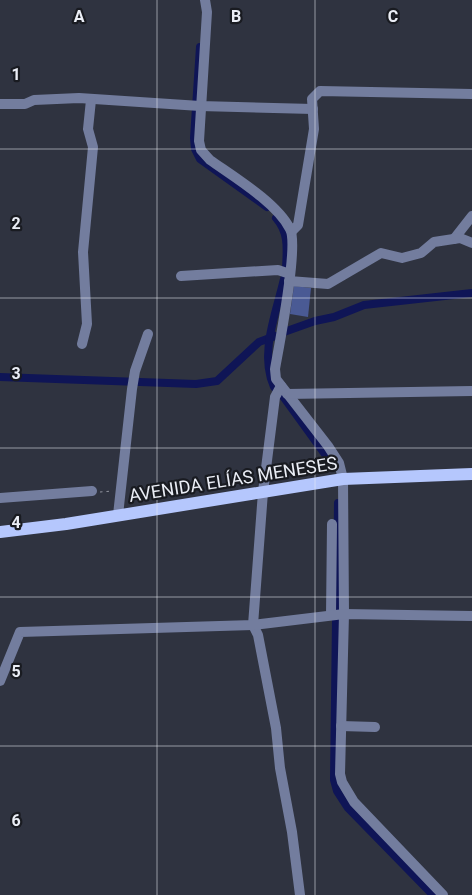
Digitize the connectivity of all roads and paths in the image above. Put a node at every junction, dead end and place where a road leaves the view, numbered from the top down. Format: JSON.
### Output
{"nodes":[{"id":1,"x":205,"y":0,"type":"edge"},
{"id":2,"x":472,"y":94,"type":"edge"},
{"id":3,"x":91,"y":100,"type":"junction"},
{"id":4,"x":0,"y":104,"type":"edge"},
{"id":5,"x":196,"y":105,"type":"junction"},
{"id":6,"x":313,"y":109,"type":"junction"},
{"id":7,"x":472,"y":216,"type":"edge"},
{"id":8,"x":292,"y":231,"type":"junction"},
{"id":9,"x":454,"y":239,"type":"junction"},
{"id":10,"x":472,"y":243,"type":"edge"},
{"id":11,"x":181,"y":276,"type":"dead end"},
{"id":12,"x":289,"y":277,"type":"junction"},
{"id":13,"x":148,"y":334,"type":"dead end"},
{"id":14,"x":82,"y":344,"type":"dead end"},
{"id":15,"x":284,"y":390,"type":"junction"},
{"id":16,"x":472,"y":391,"type":"edge"},
{"id":17,"x":472,"y":474,"type":"edge"},
{"id":18,"x":343,"y":479,"type":"junction"},
{"id":19,"x":121,"y":490,"type":"junction"},
{"id":20,"x":92,"y":491,"type":"joint"},
{"id":21,"x":263,"y":492,"type":"junction"},
{"id":22,"x":0,"y":498,"type":"edge"},
{"id":23,"x":118,"y":515,"type":"junction"},
{"id":24,"x":332,"y":524,"type":"dead end"},
{"id":25,"x":0,"y":532,"type":"edge"},
{"id":26,"x":344,"y":614,"type":"junction"},
{"id":27,"x":331,"y":615,"type":"junction"},
{"id":28,"x":472,"y":616,"type":"edge"},
{"id":29,"x":252,"y":625,"type":"junction"},
{"id":30,"x":0,"y":681,"type":"edge"},
{"id":31,"x":341,"y":726,"type":"junction"},
{"id":32,"x":375,"y":727,"type":"dead end"},
{"id":33,"x":300,"y":895,"type":"edge"},
{"id":34,"x":443,"y":895,"type":"edge"}],
"edges":[{"from":1,"to":5,"type":"street"},
{"from":2,"to":6,"type":"street"},
{"from":3,"to":4,"type":"street"},
{"from":3,"to":5,"type":"street"},
{"from":3,"to":14,"type":"street"},
{"from":5,"to":6,"type":"street"},
{"from":5,"to":8,"type":"street"},
{"from":6,"to":8,"type":"street"},
{"from":7,"to":9,"type":"street"},
{"from":8,"to":12,"type":"street"},
{"from":9,"to":10,"type":"street"},
{"from":9,"to":12,"type":"street"},
{"from":11,"to":12,"type":"street"},
{"from":12,"to":15,"type":"street"},
{"from":13,"to":19,"type":"street"},
{"from":15,"to":16,"type":"street"},
{"from":15,"to":18,"type":"street"},
{"from":15,"to":21,"type":"street"},
{"from":17,"to":18,"type":"main road","name":"AVENIDA ELÍAS MENESES"},
{"from":18,"to":21,"type":"main road","name":"AVENIDA ELÍAS MENESES"},
{"from":18,"to":26,"type":"street"},
{"from":19,"to":20,"type":"path"},
{"from":19,"to":23,"type":"street"},
{"from":20,"to":22,"type":"street"},
{"from":21,"to":23,"type":"main road","name":"AVENIDA ELÍAS MENESES"},
{"from":21,"to":29,"type":"street"},
{"from":23,"to":25,"type":"main road","name":"AVENIDA ELÍAS MENESES"},
{"from":24,"to":27,"type":"street"},
{"from":26,"to":27,"type":"street"},
{"from":26,"to":28,"type":"street"},
{"from":26,"to":31,"type":"street"},
{"from":27,"to":29,"type":"street"},
{"from":29,"to":30,"type":"street"},
{"from":29,"to":33,"type":"street"},
{"from":31,"to":32,"type":"street"},
{"from":31,"to":34,"type":"street"}]}
